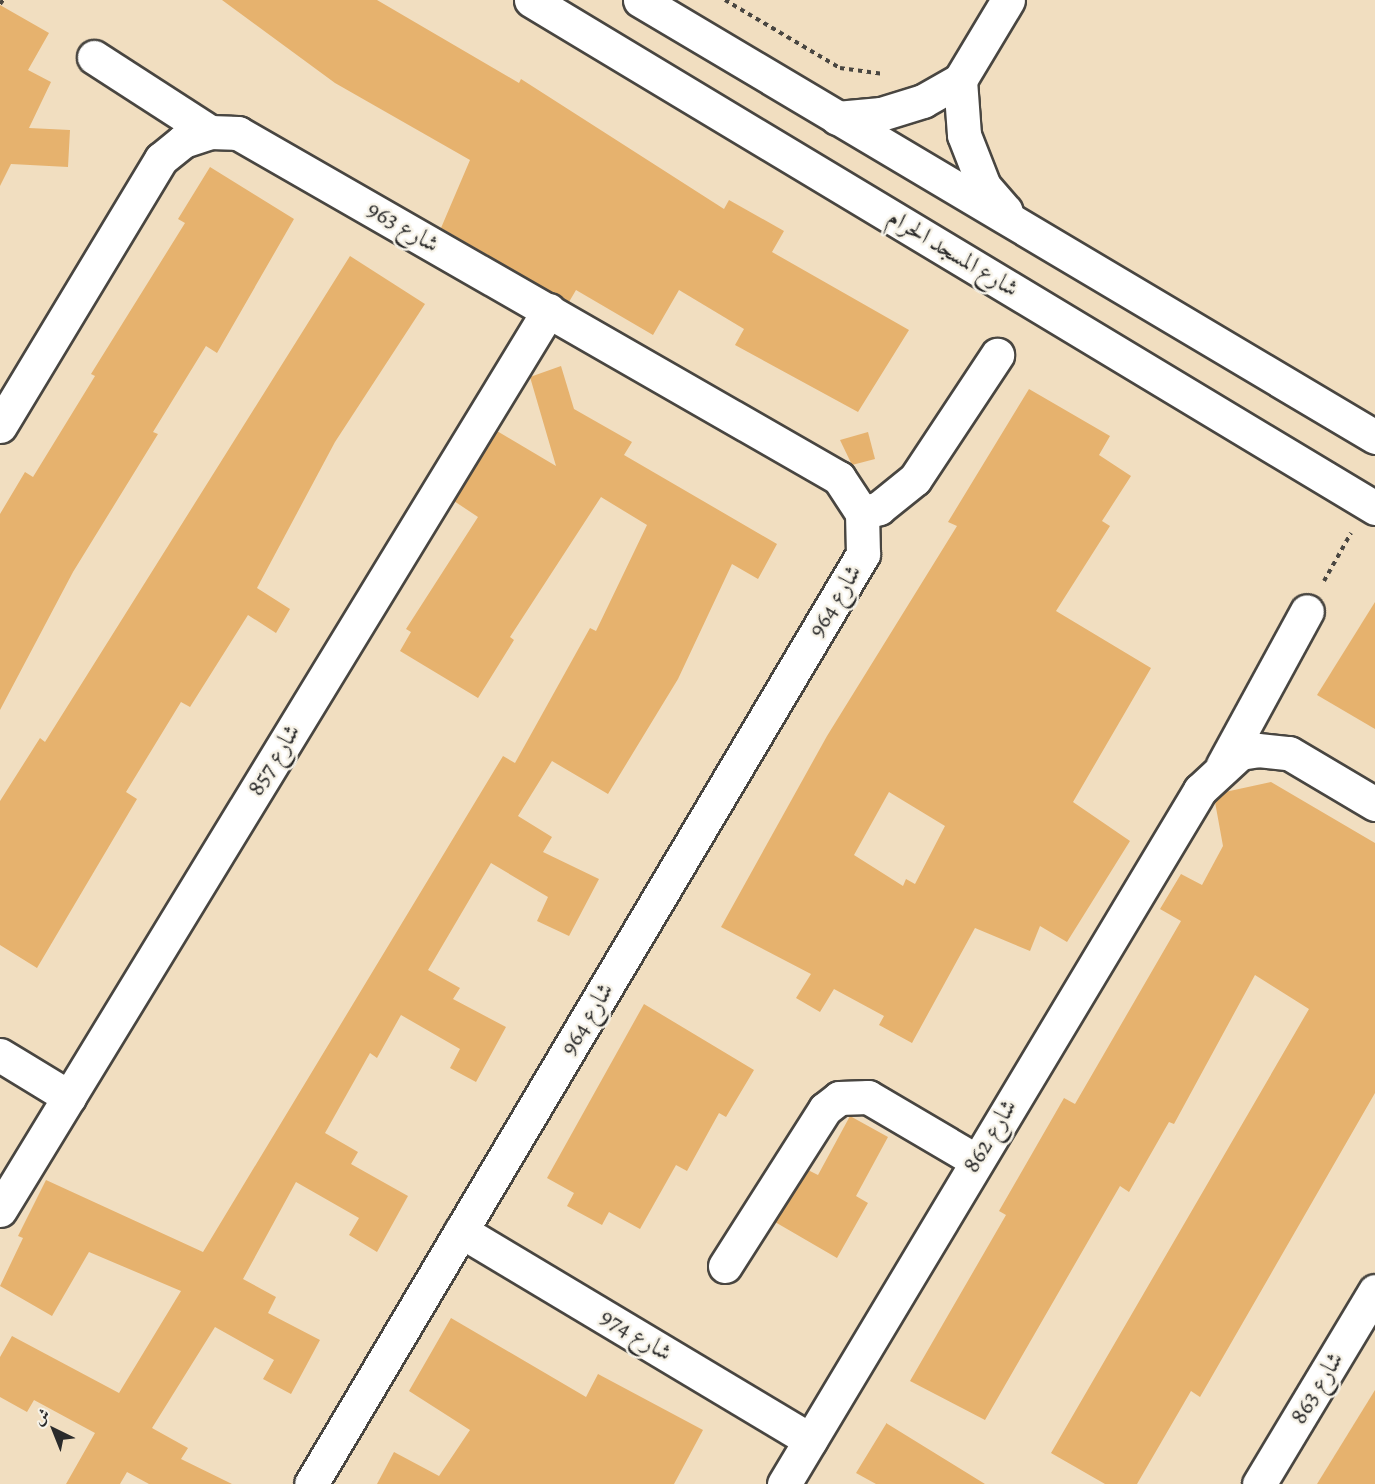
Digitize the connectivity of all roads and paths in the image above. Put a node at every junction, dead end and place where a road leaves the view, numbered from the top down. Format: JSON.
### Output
{"nodes":[{"id":1,"x":3,"y":0,"type":"edge"},
{"id":2,"x":531,"y":0,"type":"edge"},
{"id":3,"x":640,"y":0,"type":"edge"},
{"id":4,"x":725,"y":0,"type":"edge"},
{"id":5,"x":1008,"y":0,"type":"edge"},
{"id":6,"x":0,"y":4,"type":"edge"},
{"id":7,"x":94,"y":57,"type":"dead end"},
{"id":8,"x":960,"y":80,"type":"junction"},
{"id":9,"x":922,"y":101,"type":"junction"},
{"id":10,"x":837,"y":118,"type":"junction"},
{"id":11,"x":210,"y":132,"type":"junction"},
{"id":12,"x":1022,"y":228,"type":"junction"},
{"id":13,"x":549,"y":310,"type":"junction"},
{"id":14,"x":997,"y":355,"type":"dead end"},
{"id":15,"x":0,"y":426,"type":"edge"},
{"id":16,"x":1375,"y":437,"type":"edge"},
{"id":17,"x":1371,"y":506,"type":"edge"},
{"id":18,"x":862,"y":513,"type":"junction"},
{"id":19,"x":1307,"y":611,"type":"joint"},
{"id":20,"x":1222,"y":765,"type":"junction"},
{"id":21,"x":1375,"y":804,"type":"edge"},
{"id":22,"x":0,"y":1055,"type":"edge"},
{"id":23,"x":69,"y":1096,"type":"junction"},
{"id":24,"x":975,"y":1161,"type":"junction"},
{"id":25,"x":0,"y":1210,"type":"edge"},
{"id":26,"x":461,"y":1231,"type":"junction"},
{"id":27,"x":725,"y":1266,"type":"dead end"},
{"id":28,"x":1375,"y":1292,"type":"edge"},
{"id":29,"x":810,"y":1440,"type":"junction"},
{"id":30,"x":311,"y":1484,"type":"edge"},
{"id":31,"x":784,"y":1484,"type":"edge"},
{"id":32,"x":1259,"y":1484,"type":"edge"}],
"edges":[{"from":1,"to":6,"type":"path"},
{"from":2,"to":17,"type":"street","name":"شارع المسجد الحرام"},
{"from":3,"to":10,"type":"street"},
{"from":4,"to":9,"type":"path"},
{"from":5,"to":8,"type":"street"},
{"from":7,"to":11,"type":"street"},
{"from":8,"to":9,"type":"street"},
{"from":8,"to":12,"type":"street"},
{"from":9,"to":10,"type":"street"},
{"from":10,"to":12,"type":"street"},
{"from":11,"to":13,"type":"street","name":"شارع 963"},
{"from":11,"to":15,"type":"street","name":"شارع 963"},
{"from":12,"to":16,"type":"street"},
{"from":13,"to":18,"type":"street","name":"شارع 963"},
{"from":13,"to":23,"type":"street","name":"شارع 857"},
{"from":14,"to":18,"type":"street"},
{"from":17,"to":19,"type":"path"},
{"from":18,"to":26,"type":"street","name":"شارع 964"},
{"from":19,"to":20,"type":"street"},
{"from":20,"to":21,"type":"street"},
{"from":20,"to":24,"type":"street","name":"شارع 862"},
{"from":22,"to":23,"type":"street"},
{"from":23,"to":25,"type":"street","name":"شارع 857"},
{"from":24,"to":27,"type":"street"},
{"from":24,"to":29,"type":"street","name":"شارع 862"},
{"from":26,"to":29,"type":"street","name":"شارع 974"},
{"from":26,"to":30,"type":"street","name":"شارع 964"},
{"from":28,"to":32,"type":"street","name":"شارع 863"},
{"from":29,"to":31,"type":"street","name":"شارع 862"}]}
